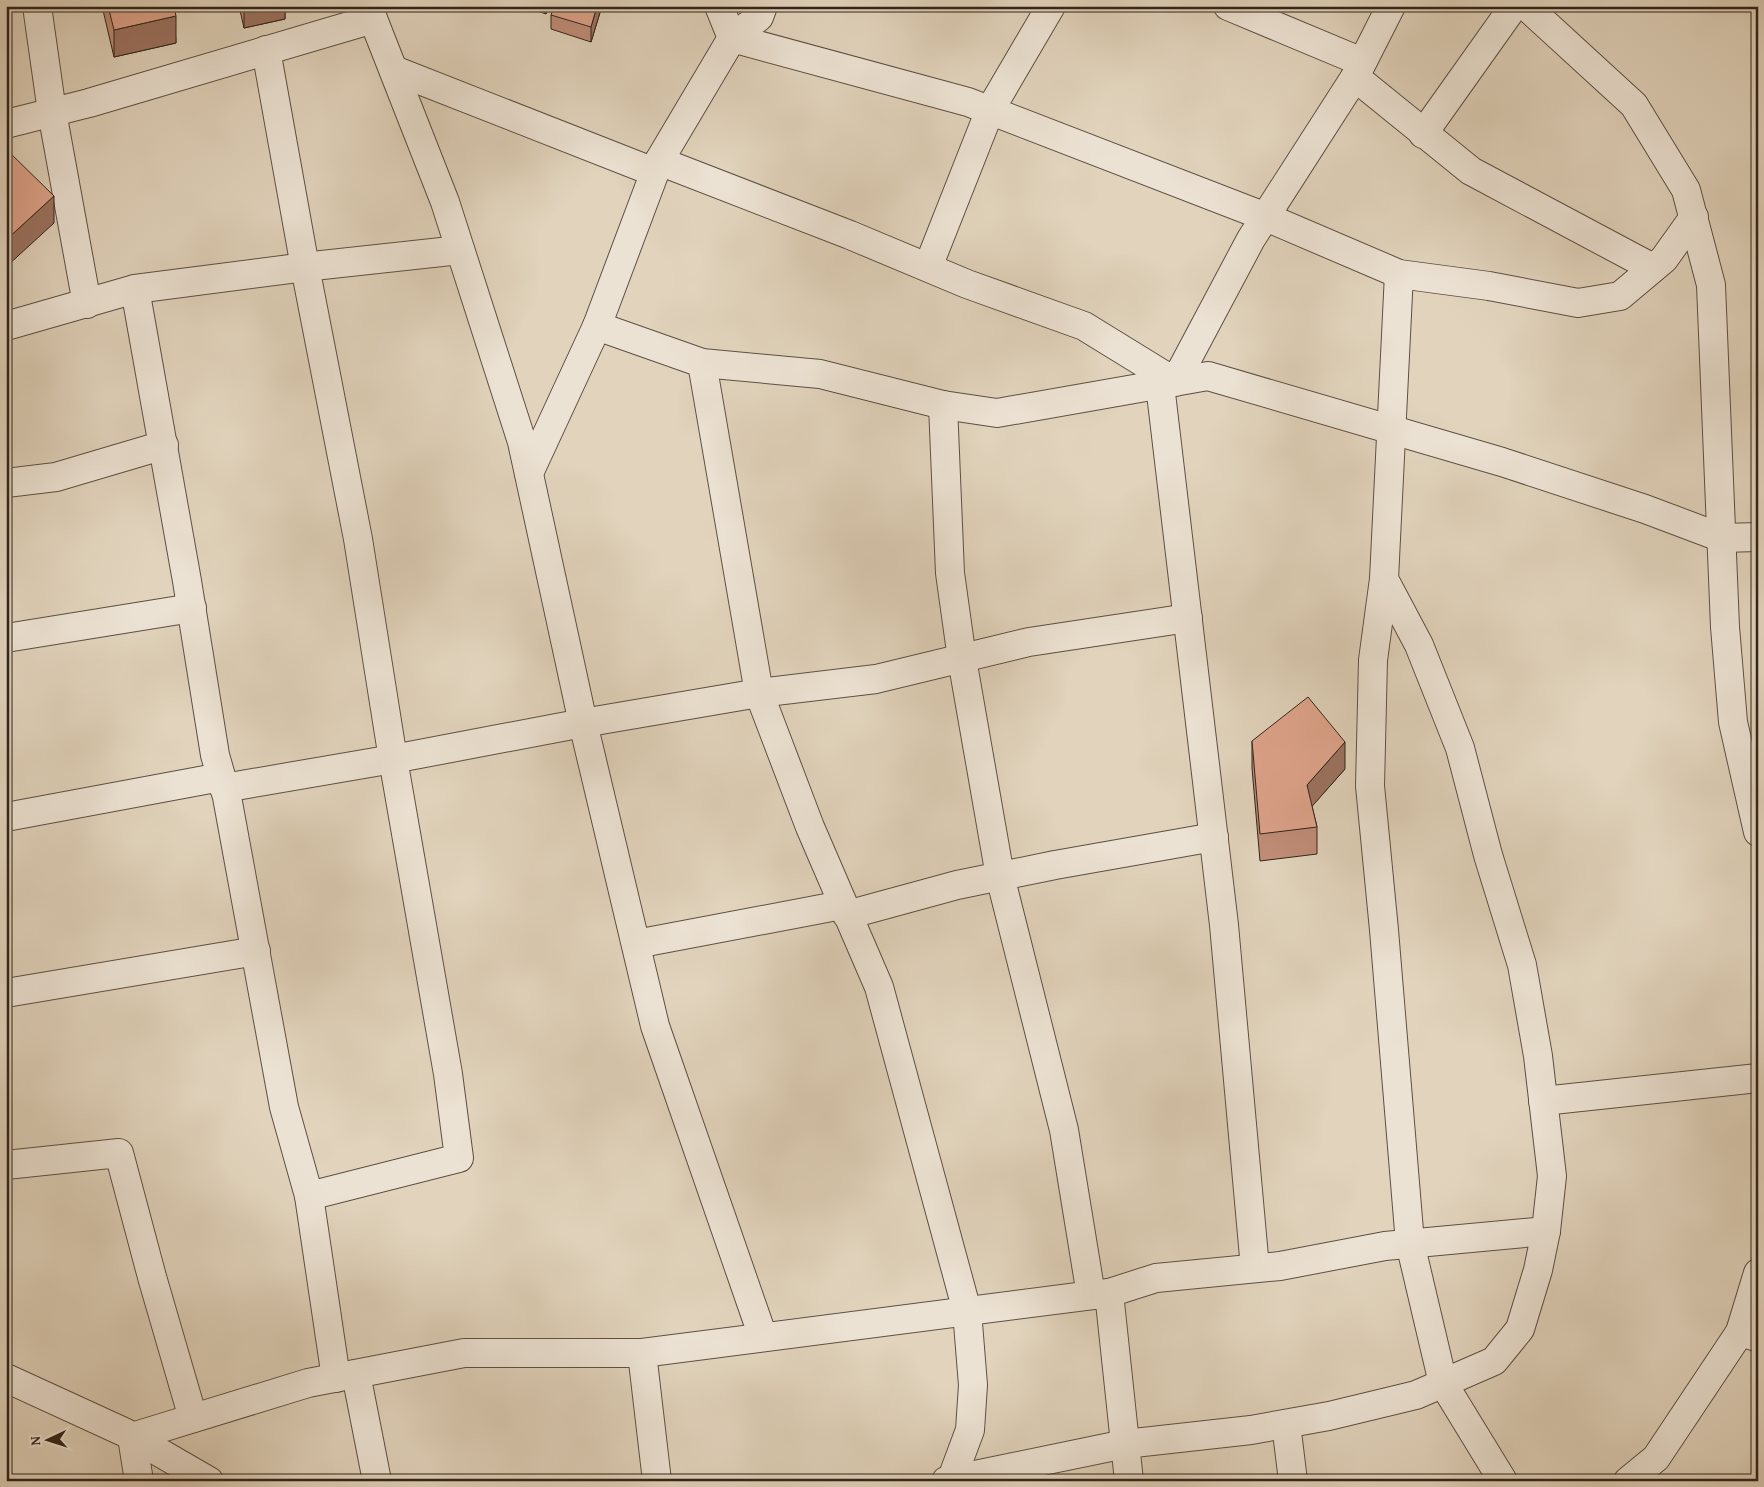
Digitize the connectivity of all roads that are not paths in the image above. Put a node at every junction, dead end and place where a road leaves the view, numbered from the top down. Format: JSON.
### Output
{"nodes":[{"id":1,"x":37,"y":6,"type":"edge"},
{"id":2,"x":719,"y":6,"type":"edge"},
{"id":3,"x":762,"y":6,"type":"edge"},
{"id":4,"x":1052,"y":6,"type":"edge"},
{"id":5,"x":1391,"y":6,"type":"edge"},
{"id":6,"x":1514,"y":6,"type":"edge"},
{"id":7,"x":1526,"y":6,"type":"edge"},
{"id":8,"x":1242,"y":9,"type":"edge"},
{"id":9,"x":371,"y":12,"type":"edge"},
{"id":10,"x":732,"y":38,"type":"junction"},
{"id":11,"x":266,"y":50,"type":"junction"},
{"id":12,"x":394,"y":70,"type":"junction"},
{"id":13,"x":1359,"y":70,"type":"junction"},
{"id":14,"x":990,"y":110,"type":"junction"},
{"id":15,"x":52,"y":112,"type":"junction"},
{"id":16,"x":6,"y":124,"type":"edge"},
{"id":17,"x":1422,"y":134,"type":"junction"},
{"id":18,"x":656,"y":166,"type":"junction"},
{"id":19,"x":1266,"y":217,"type":"junction"},
{"id":20,"x":1694,"y":217,"type":"junction"},
{"id":21,"x":460,"y":250,"type":"junction"},
{"id":22,"x":305,"y":267,"type":"junction"},
{"id":23,"x":928,"y":267,"type":"junction"},
{"id":24,"x":1653,"y":268,"type":"junction"},
{"id":25,"x":1399,"y":274,"type":"junction"},
{"id":26,"x":135,"y":289,"type":"junction"},
{"id":27,"x":87,"y":304,"type":"junction"},
{"id":28,"x":6,"y":326,"type":"edge"},
{"id":29,"x":597,"y":326,"type":"junction"},
{"id":30,"x":702,"y":364,"type":"junction"},
{"id":31,"x":1168,"y":383,"type":"junction"},
{"id":32,"x":943,"y":405,"type":"junction"},
{"id":33,"x":1392,"y":430,"type":"junction"},
{"id":34,"x":164,"y":444,"type":"junction"},
{"id":35,"x":529,"y":473,"type":"junction"},
{"id":36,"x":6,"y":483,"type":"edge"},
{"id":37,"x":1758,"y":537,"type":"edge"},
{"id":38,"x":1722,"y":538,"type":"junction"},
{"id":39,"x":1384,"y":579,"type":"junction"},
{"id":40,"x":192,"y":608,"type":"junction"},
{"id":41,"x":1188,"y":618,"type":"junction"},
{"id":42,"x":6,"y":638,"type":"edge"},
{"id":43,"x":962,"y":659,"type":"junction"},
{"id":44,"x":759,"y":693,"type":"junction"},
{"id":45,"x":584,"y":723,"type":"junction"},
{"id":46,"x":392,"y":760,"type":"junction"},
{"id":47,"x":222,"y":782,"type":"junction"},
{"id":48,"x":6,"y":817,"type":"edge"},
{"id":49,"x":1758,"y":832,"type":"edge"},
{"id":50,"x":1214,"y":837,"type":"junction"},
{"id":51,"x":1000,"y":876,"type":"junction"},
{"id":52,"x":844,"y":910,"type":"junction"},
{"id":53,"x":636,"y":944,"type":"junction"},
{"id":54,"x":256,"y":951,"type":"junction"},
{"id":55,"x":6,"y":993,"type":"edge"},
{"id":56,"x":1758,"y":1078,"type":"edge"},
{"id":57,"x":1543,"y":1101,"type":"junction"},
{"id":58,"x":6,"y":1165,"type":"edge"},
{"id":59,"x":308,"y":1196,"type":"junction"},
{"id":60,"x":1546,"y":1231,"type":"junction"},
{"id":61,"x":1410,"y":1244,"type":"junction"},
{"id":62,"x":1255,"y":1268,"type":"junction"},
{"id":63,"x":1758,"y":1273,"type":"edge"},
{"id":64,"x":1100,"y":1294,"type":"junction"},
{"id":65,"x":967,"y":1311,"type":"junction"},
{"id":66,"x":1749,"y":1334,"type":"edge"},
{"id":67,"x":763,"y":1337,"type":"junction"},
{"id":68,"x":642,"y":1353,"type":"junction"},
{"id":69,"x":346,"y":1376,"type":"junction"},
{"id":70,"x":6,"y":1378,"type":"edge"},
{"id":71,"x":1443,"y":1383,"type":"junction"},
{"id":72,"x":193,"y":1418,"type":"junction"},
{"id":73,"x":1286,"y":1424,"type":"junction"},
{"id":74,"x":132,"y":1437,"type":"junction"},
{"id":75,"x":1125,"y":1444,"type":"junction"},
{"id":76,"x":949,"y":1480,"type":"edge"},
{"id":77,"x":139,"y":1481,"type":"edge"},
{"id":78,"x":209,"y":1481,"type":"edge"},
{"id":79,"x":377,"y":1481,"type":"edge"},
{"id":80,"x":657,"y":1481,"type":"edge"},
{"id":81,"x":1129,"y":1481,"type":"edge"},
{"id":82,"x":1293,"y":1481,"type":"edge"},
{"id":83,"x":1503,"y":1481,"type":"edge"},
{"id":84,"x":1628,"y":1481,"type":"edge"}],
"edges":[{"from":1,"to":15,"type":"street"},
{"from":2,"to":10,"type":"street"},
{"from":3,"to":10,"type":"street"},
{"from":4,"to":14,"type":"street"},
{"from":5,"to":13,"type":"street"},
{"from":6,"to":17,"type":"street"},
{"from":7,"to":20,"type":"street"},
{"from":8,"to":13,"type":"street"},
{"from":9,"to":11,"type":"street"},
{"from":9,"to":12,"type":"street"},
{"from":10,"to":14,"type":"street"},
{"from":10,"to":18,"type":"street"},
{"from":11,"to":15,"type":"street"},
{"from":11,"to":22,"type":"street"},
{"from":12,"to":18,"type":"street"},
{"from":12,"to":21,"type":"street"},
{"from":13,"to":17,"type":"street"},
{"from":13,"to":19,"type":"street"},
{"from":14,"to":19,"type":"street"},
{"from":14,"to":23,"type":"street"},
{"from":15,"to":16,"type":"street"},
{"from":15,"to":27,"type":"street"},
{"from":17,"to":24,"type":"street"},
{"from":18,"to":23,"type":"street"},
{"from":18,"to":29,"type":"street"},
{"from":19,"to":25,"type":"street"},
{"from":19,"to":31,"type":"street"},
{"from":20,"to":24,"type":"street"},
{"from":20,"to":38,"type":"street"},
{"from":21,"to":22,"type":"street"},
{"from":21,"to":35,"type":"street"},
{"from":22,"to":26,"type":"street"},
{"from":22,"to":46,"type":"street"},
{"from":23,"to":31,"type":"street"},
{"from":24,"to":25,"type":"street"},
{"from":25,"to":33,"type":"street"},
{"from":26,"to":27,"type":"street"},
{"from":26,"to":34,"type":"street"},
{"from":27,"to":28,"type":"street"},
{"from":29,"to":30,"type":"street"},
{"from":29,"to":35,"type":"street"},
{"from":30,"to":32,"type":"street"},
{"from":30,"to":44,"type":"street"},
{"from":31,"to":32,"type":"street"},
{"from":31,"to":33,"type":"street"},
{"from":31,"to":41,"type":"street"},
{"from":32,"to":43,"type":"street"},
{"from":33,"to":38,"type":"street"},
{"from":33,"to":39,"type":"street"},
{"from":34,"to":36,"type":"street"},
{"from":34,"to":40,"type":"street"},
{"from":35,"to":45,"type":"street"},
{"from":37,"to":38,"type":"street"},
{"from":38,"to":49,"type":"street"},
{"from":39,"to":57,"type":"street"},
{"from":39,"to":61,"type":"street"},
{"from":40,"to":42,"type":"street"},
{"from":40,"to":47,"type":"street"},
{"from":41,"to":43,"type":"street"},
{"from":41,"to":50,"type":"street"},
{"from":43,"to":44,"type":"street"},
{"from":43,"to":51,"type":"street"},
{"from":44,"to":45,"type":"street"},
{"from":44,"to":52,"type":"street"},
{"from":45,"to":46,"type":"street"},
{"from":45,"to":53,"type":"street"},
{"from":46,"to":47,"type":"street"},
{"from":46,"to":59,"type":"street"},
{"from":47,"to":48,"type":"street"},
{"from":47,"to":54,"type":"street"},
{"from":50,"to":51,"type":"street"},
{"from":50,"to":62,"type":"street"},
{"from":51,"to":52,"type":"street"},
{"from":51,"to":64,"type":"street"},
{"from":52,"to":53,"type":"street"},
{"from":52,"to":65,"type":"street"},
{"from":53,"to":67,"type":"street"},
{"from":54,"to":55,"type":"street"},
{"from":54,"to":59,"type":"street"},
{"from":56,"to":57,"type":"street"},
{"from":57,"to":60,"type":"street"},
{"from":58,"to":72,"type":"street"},
{"from":59,"to":69,"type":"street"},
{"from":60,"to":61,"type":"street"},
{"from":60,"to":71,"type":"street"},
{"from":61,"to":62,"type":"street"},
{"from":61,"to":71,"type":"street"},
{"from":62,"to":64,"type":"street"},
{"from":63,"to":66,"type":"street"},
{"from":64,"to":65,"type":"street"},
{"from":64,"to":75,"type":"street"},
{"from":65,"to":67,"type":"street"},
{"from":65,"to":76,"type":"street"},
{"from":66,"to":84,"type":"street"},
{"from":67,"to":68,"type":"street"},
{"from":68,"to":69,"type":"street"},
{"from":68,"to":80,"type":"street"},
{"from":69,"to":72,"type":"street"},
{"from":69,"to":79,"type":"street"},
{"from":70,"to":74,"type":"street"},
{"from":71,"to":73,"type":"street"},
{"from":71,"to":83,"type":"street"},
{"from":72,"to":74,"type":"street"},
{"from":73,"to":75,"type":"street"},
{"from":73,"to":82,"type":"street"},
{"from":74,"to":77,"type":"street"},
{"from":74,"to":78,"type":"street"},
{"from":75,"to":76,"type":"street"},
{"from":75,"to":81,"type":"street"}]}
